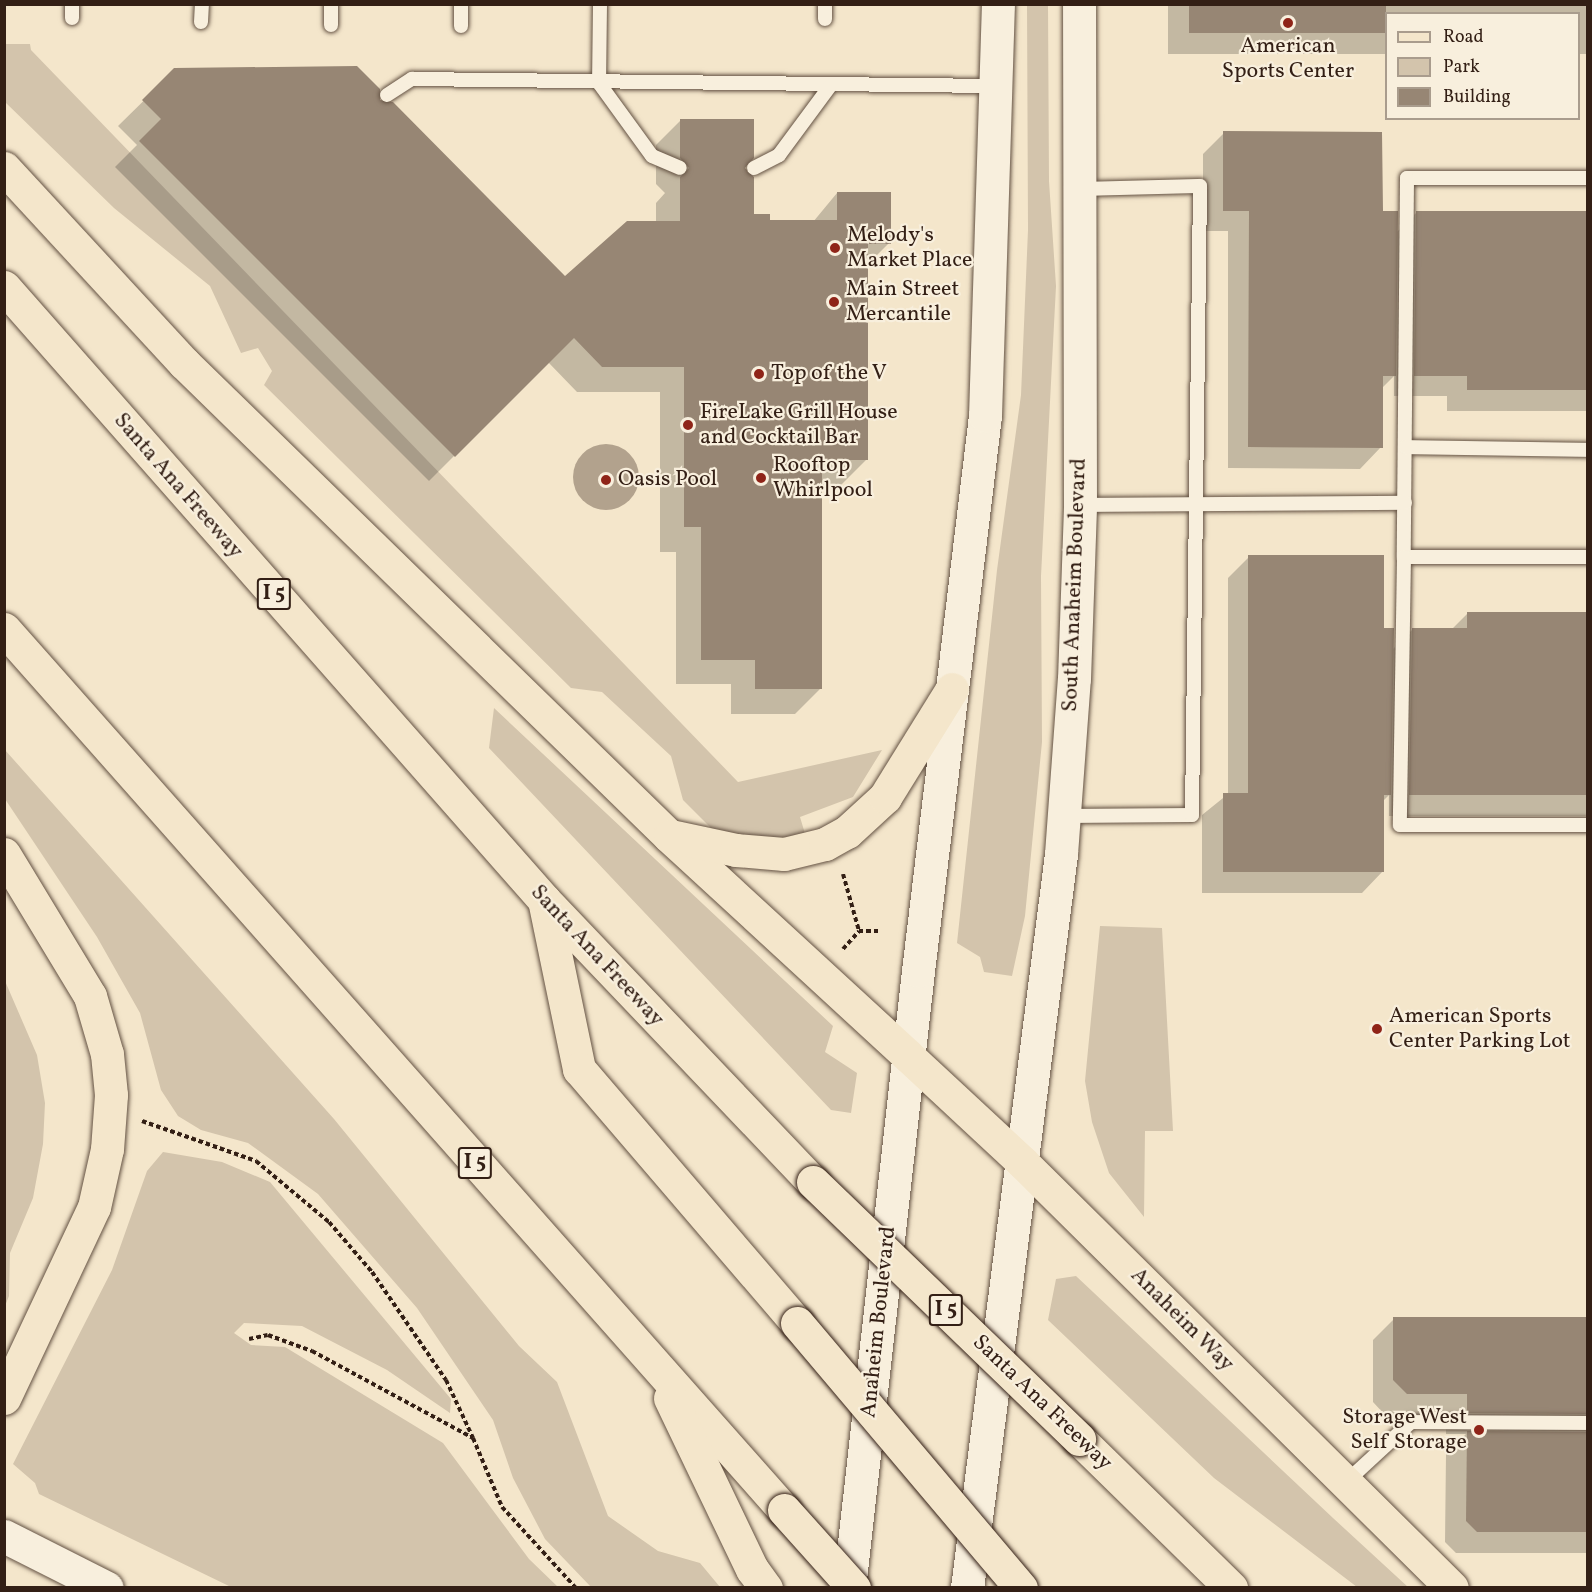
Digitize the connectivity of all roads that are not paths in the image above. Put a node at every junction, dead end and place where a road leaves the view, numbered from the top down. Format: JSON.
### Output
{"nodes":[{"id":1,"x":202,"y":4,"type":"edge"},
{"id":2,"x":331,"y":4,"type":"edge"},
{"id":3,"x":461,"y":4,"type":"edge"},
{"id":4,"x":600,"y":4,"type":"edge"},
{"id":5,"x":825,"y":4,"type":"edge"},
{"id":6,"x":998,"y":4,"type":"edge"},
{"id":7,"x":1078,"y":4,"type":"edge"},
{"id":8,"x":825,"y":20,"type":"dead end"},
{"id":9,"x":201,"y":22,"type":"dead end"},
{"id":10,"x":331,"y":25,"type":"dead end"},
{"id":11,"x":461,"y":26,"type":"dead end"},
{"id":12,"x":599,"y":83,"type":"junction"},
{"id":13,"x":830,"y":86,"type":"junction"},
{"id":14,"x":998,"y":86,"type":"junction"},
{"id":15,"x":387,"y":95,"type":"dead end"},
{"id":16,"x":4,"y":168,"type":"edge"},
{"id":17,"x":680,"y":168,"type":"dead end"},
{"id":18,"x":754,"y":168,"type":"dead end"},
{"id":19,"x":1587,"y":178,"type":"edge"},
{"id":20,"x":1078,"y":189,"type":"junction"},
{"id":21,"x":4,"y":287,"type":"edge"},
{"id":22,"x":1406,"y":447,"type":"junction"},
{"id":23,"x":1587,"y":450,"type":"edge"},
{"id":24,"x":1196,"y":503,"type":"junction"},
{"id":25,"x":1405,"y":503,"type":"junction"},
{"id":26,"x":1080,"y":505,"type":"junction"},
{"id":27,"x":1587,"y":556,"type":"edge"},
{"id":28,"x":1404,"y":557,"type":"junction"},
{"id":29,"x":4,"y":629,"type":"edge"},
{"id":30,"x":952,"y":689,"type":"junction"},
{"id":31,"x":1064,"y":816,"type":"junction"},
{"id":32,"x":1587,"y":825,"type":"edge"},
{"id":33,"x":669,"y":836,"type":"junction"},
{"id":34,"x":4,"y":854,"type":"edge"},
{"id":35,"x":544,"y":900,"type":"junction"},
{"id":36,"x":908,"y":1056,"type":"junction"},
{"id":37,"x":1022,"y":1162,"type":"junction"},
{"id":38,"x":652,"y":1361,"type":"junction"},
{"id":39,"x":4,"y":1398,"type":"edge"},
{"id":40,"x":1587,"y":1423,"type":"edge"},
{"id":41,"x":1346,"y":1482,"type":"junction"},
{"id":42,"x":4,"y":1536,"type":"edge"},
{"id":43,"x":759,"y":1578,"type":"edge"},
{"id":44,"x":107,"y":1587,"type":"edge"},
{"id":45,"x":849,"y":1587,"type":"edge"},
{"id":46,"x":854,"y":1587,"type":"edge"},
{"id":47,"x":967,"y":1587,"type":"edge"},
{"id":48,"x":1021,"y":1587,"type":"edge"},
{"id":49,"x":1231,"y":1587,"type":"edge"},
{"id":50,"x":1452,"y":1587,"type":"edge"}],
"edges":[{"from":1,"to":9,"type":"lane"},
{"from":2,"to":10,"type":"lane"},
{"from":3,"to":11,"type":"lane"},
{"from":4,"to":12,"type":"lane"},
{"from":5,"to":8,"type":"lane"},
{"from":6,"to":14,"type":"main road"},
{"from":7,"to":20,"type":"main road","name":"South Anaheim Boulevard"},
{"from":12,"to":13,"type":"lane"},
{"from":12,"to":15,"type":"lane"},
{"from":12,"to":17,"type":"lane"},
{"from":13,"to":14,"type":"lane"},
{"from":13,"to":18,"type":"lane"},
{"from":14,"to":30,"type":"main road"},
{"from":16,"to":33,"type":"main road","name":"Anaheim Way"},
{"from":19,"to":22,"type":"lane"},
{"from":20,"to":24,"type":"lane"},
{"from":20,"to":26,"type":"main road","name":"South Anaheim Boulevard"},
{"from":21,"to":35,"type":"main road","name":"Santa Ana Freeway","number":"I 5"},
{"from":22,"to":23,"type":"lane"},
{"from":22,"to":25,"type":"lane"},
{"from":24,"to":25,"type":"lane"},
{"from":24,"to":26,"type":"lane"},
{"from":24,"to":31,"type":"lane"},
{"from":25,"to":28,"type":"lane"},
{"from":26,"to":31,"type":"main road","name":"South Anaheim Boulevard"},
{"from":27,"to":28,"type":"lane"},
{"from":28,"to":32,"type":"lane"},
{"from":29,"to":38,"type":"main road","number":"I 5"},
{"from":30,"to":33,"type":"main road"},
{"from":30,"to":36,"type":"main road"},
{"from":31,"to":37,"type":"main road","name":"South Anaheim Boulevard"},
{"from":33,"to":36,"type":"main road","name":"Anaheim Way"},
{"from":34,"to":39,"type":"main road"},
{"from":35,"to":48,"type":"main road","bridge":true},
{"from":35,"to":49,"type":"main road","name":"Santa Ana Freeway","number":"I 5","bridge":true},
{"from":36,"to":37,"type":"main road","name":"Anaheim Way"},
{"from":36,"to":45,"type":"main road","name":"Anaheim Boulevard"},
{"from":37,"to":41,"type":"main road","name":"Anaheim Way"},
{"from":37,"to":47,"type":"main road"},
{"from":38,"to":43,"type":"main road"},
{"from":38,"to":46,"type":"main road","number":"I 5","bridge":true},
{"from":40,"to":41,"type":"lane"},
{"from":41,"to":50,"type":"main road","name":"Anaheim Way"},
{"from":42,"to":44,"type":"main road"}]}
